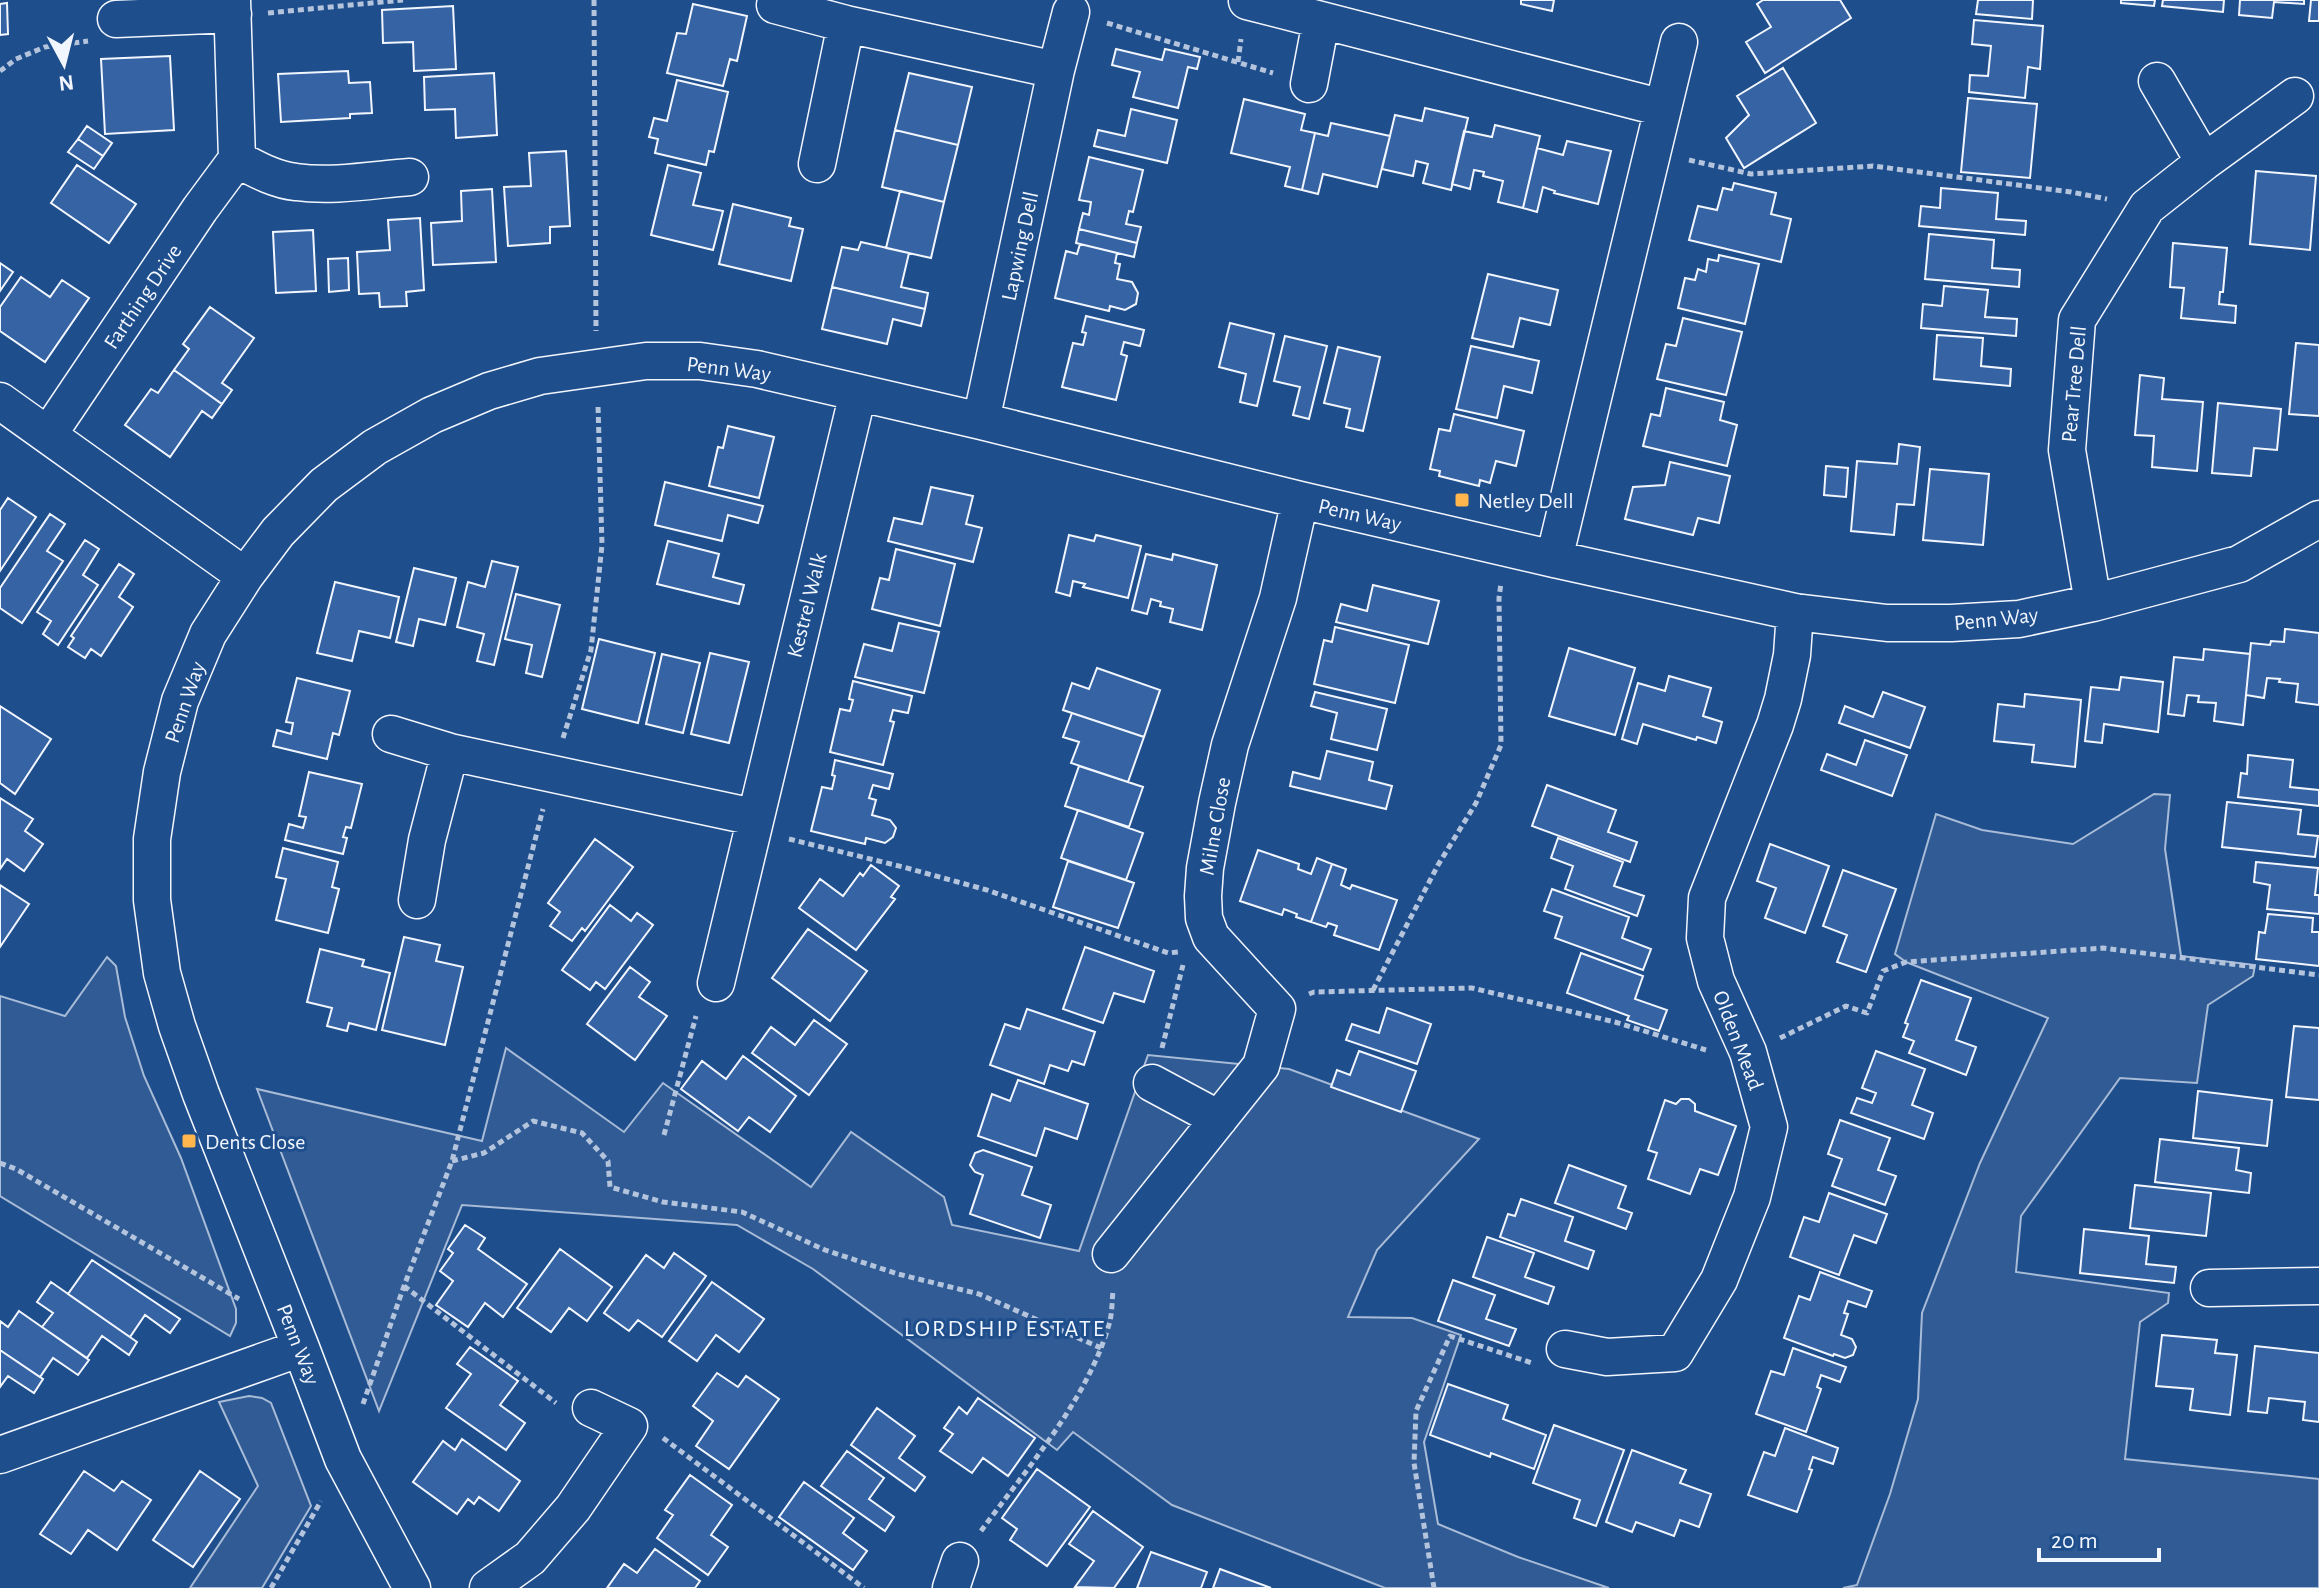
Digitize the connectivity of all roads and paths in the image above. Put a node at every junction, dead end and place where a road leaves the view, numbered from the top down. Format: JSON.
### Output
{"nodes":[{"id":1,"x":403,"y":0,"type":"edge"},
{"id":2,"x":594,"y":0,"type":"edge"},
{"id":3,"x":1247,"y":1,"type":"edge"},
{"id":4,"x":775,"y":5,"type":"dead end"},
{"id":5,"x":232,"y":7,"type":"edge"},
{"id":6,"x":1071,"y":12,"type":"joint"},
{"id":7,"x":116,"y":19,"type":"joint"},
{"id":8,"x":1321,"y":21,"type":"junction"},
{"id":9,"x":846,"y":24,"type":"junction"},
{"id":10,"x":1679,"y":42,"type":"dead end"},
{"id":11,"x":1056,"y":70,"type":"junction"},
{"id":12,"x":0,"y":71,"type":"edge"},
{"id":13,"x":2157,"y":81,"type":"dead end"},
{"id":14,"x":1309,"y":84,"type":"joint"},
{"id":15,"x":2295,"y":96,"type":"dead end"},
{"id":16,"x":1663,"y":108,"type":"junction"},
{"id":17,"x":1652,"y":152,"type":"junction"},
{"id":18,"x":237,"y":159,"type":"junction"},
{"id":19,"x":2204,"y":162,"type":"junction"},
{"id":20,"x":817,"y":164,"type":"dead end"},
{"id":21,"x":410,"y":177,"type":"dead end"},
{"id":22,"x":2147,"y":207,"type":"junction"},
{"id":23,"x":596,"y":367,"type":"junction"},
{"id":24,"x":858,"y":393,"type":"junction"},
{"id":25,"x":0,"y":401,"type":"edge"},
{"id":26,"x":981,"y":421,"type":"junction"},
{"id":27,"x":48,"y":435,"type":"junction"},
{"id":28,"x":1300,"y":500,"type":"junction"},
{"id":29,"x":2319,"y":519,"type":"edge"},
{"id":30,"x":1507,"y":548,"type":"junction"},
{"id":31,"x":1554,"y":559,"type":"junction"},
{"id":32,"x":245,"y":576,"type":"junction"},
{"id":33,"x":2093,"y":603,"type":"junction"},
{"id":34,"x":1795,"y":612,"type":"junction"},
{"id":35,"x":391,"y":734,"type":"dead end"},
{"id":36,"x":450,"y":752,"type":"junction"},
{"id":37,"x":552,"y":774,"type":"junction"},
{"id":38,"x":754,"y":817,"type":"junction"},
{"id":39,"x":417,"y":900,"type":"dead end"},
{"id":40,"x":2319,"y":975,"type":"edge"},
{"id":41,"x":716,"y":983,"type":"joint"},
{"id":42,"x":1373,"y":990,"type":"junction"},
{"id":43,"x":1277,"y":1009,"type":"junction"},
{"id":44,"x":1748,"y":1052,"type":"junction"},
{"id":45,"x":1152,"y":1083,"type":"joint"},
{"id":46,"x":1219,"y":1119,"type":"junction"},
{"id":47,"x":664,"y":1135,"type":"dead end"},
{"id":48,"x":452,"y":1161,"type":"junction"},
{"id":49,"x":0,"y":1163,"type":"edge"},
{"id":50,"x":1111,"y":1254,"type":"joint"},
{"id":51,"x":404,"y":1286,"type":"junction"},
{"id":52,"x":2319,"y":1286,"type":"edge"},
{"id":53,"x":2209,"y":1288,"type":"dead end"},
{"id":54,"x":241,"y":1300,"type":"dead end"},
{"id":55,"x":301,"y":1348,"type":"junction"},
{"id":56,"x":1101,"y":1348,"type":"junction"},
{"id":57,"x":1565,"y":1349,"type":"joint"},
{"id":58,"x":591,"y":1408,"type":"joint"},
{"id":59,"x":629,"y":1426,"type":"junction"},
{"id":60,"x":0,"y":1455,"type":"edge"},
{"id":61,"x":343,"y":1459,"type":"junction"},
{"id":62,"x":956,"y":1574,"type":"edge"},
{"id":63,"x":271,"y":1588,"type":"edge"},
{"id":64,"x":412,"y":1588,"type":"edge"},
{"id":65,"x":488,"y":1588,"type":"edge"},
{"id":66,"x":864,"y":1588,"type":"edge"},
{"id":67,"x":1434,"y":1588,"type":"edge"}],
"edges":[{"from":1,"to":5,"type":"path"},
{"from":2,"to":23,"type":"path"},
{"from":3,"to":8,"type":"street"},
{"from":4,"to":9,"type":"street"},
{"from":5,"to":7,"type":"street"},
{"from":5,"to":18,"type":"street"},
{"from":6,"to":11,"type":"street","name":"Lapwing Dell"},
{"from":6,"to":14,"type":"path"},
{"from":7,"to":12,"type":"path"},
{"from":8,"to":14,"type":"street"},
{"from":8,"to":16,"type":"street"},
{"from":9,"to":11,"type":"street"},
{"from":9,"to":20,"type":"street"},
{"from":10,"to":16,"type":"street"},
{"from":11,"to":26,"type":"street","name":"Lapwing Dell"},
{"from":13,"to":19,"type":"street"},
{"from":15,"to":19,"type":"street","name":"Pear Tree Dell"},
{"from":16,"to":17,"type":"street"},
{"from":17,"to":22,"type":"path"},
{"from":17,"to":31,"type":"street"},
{"from":18,"to":21,"type":"street"},
{"from":18,"to":27,"type":"street","name":"Farthing Drive"},
{"from":19,"to":22,"type":"street","name":"Pear Tree Dell"},
{"from":22,"to":33,"type":"street","name":"Pear Tree Dell"},
{"from":23,"to":24,"type":"street","name":"Penn Way"},
{"from":23,"to":32,"type":"street","name":"Penn Way"},
{"from":23,"to":37,"type":"path"},
{"from":24,"to":26,"type":"street","name":"Penn Way"},
{"from":24,"to":38,"type":"street","name":"Kestrel Walk"},
{"from":25,"to":27,"type":"street"},
{"from":26,"to":28,"type":"street","name":"Penn Way"},
{"from":27,"to":32,"type":"street"},
{"from":28,"to":30,"type":"street","name":"Penn Way"},
{"from":28,"to":43,"type":"street","name":"Milne Close"},
{"from":29,"to":33,"type":"street","name":"Penn Way"},
{"from":30,"to":31,"type":"street","name":"Penn Way"},
{"from":30,"to":42,"type":"path"},
{"from":31,"to":34,"type":"street","name":"Penn Way"},
{"from":32,"to":55,"type":"street","name":"Penn Way"},
{"from":33,"to":34,"type":"street","name":"Penn Way"},
{"from":34,"to":44,"type":"street","name":"Olden Mead"},
{"from":35,"to":36,"type":"street"},
{"from":36,"to":37,"type":"street"},
{"from":36,"to":39,"type":"street"},
{"from":37,"to":38,"type":"street"},
{"from":37,"to":48,"type":"path"},
{"from":38,"to":41,"type":"street","name":"Kestrel Walk"},
{"from":38,"to":45,"type":"path"},
{"from":40,"to":44,"type":"path"},
{"from":41,"to":47,"type":"path"},
{"from":42,"to":43,"type":"path"},
{"from":42,"to":44,"type":"path"},
{"from":43,"to":46,"type":"street"},
{"from":44,"to":57,"type":"street","name":"Olden Mead"},
{"from":45,"to":46,"type":"street"},
{"from":46,"to":50,"type":"street"},
{"from":48,"to":51,"type":"path"},
{"from":48,"to":56,"type":"path"},
{"from":49,"to":54,"type":"path"},
{"from":50,"to":56,"type":"path"},
{"from":51,"to":58,"type":"path"},
{"from":51,"to":61,"type":"path"},
{"from":52,"to":53,"type":"street"},
{"from":55,"to":60,"type":"street"},
{"from":55,"to":61,"type":"street","name":"Penn Way"},
{"from":56,"to":62,"type":"path"},
{"from":57,"to":67,"type":"path"},
{"from":58,"to":59,"type":"street"},
{"from":59,"to":65,"type":"street"},
{"from":59,"to":66,"type":"path"},
{"from":61,"to":63,"type":"path"},
{"from":61,"to":64,"type":"street","name":"Penn Way"}]}
